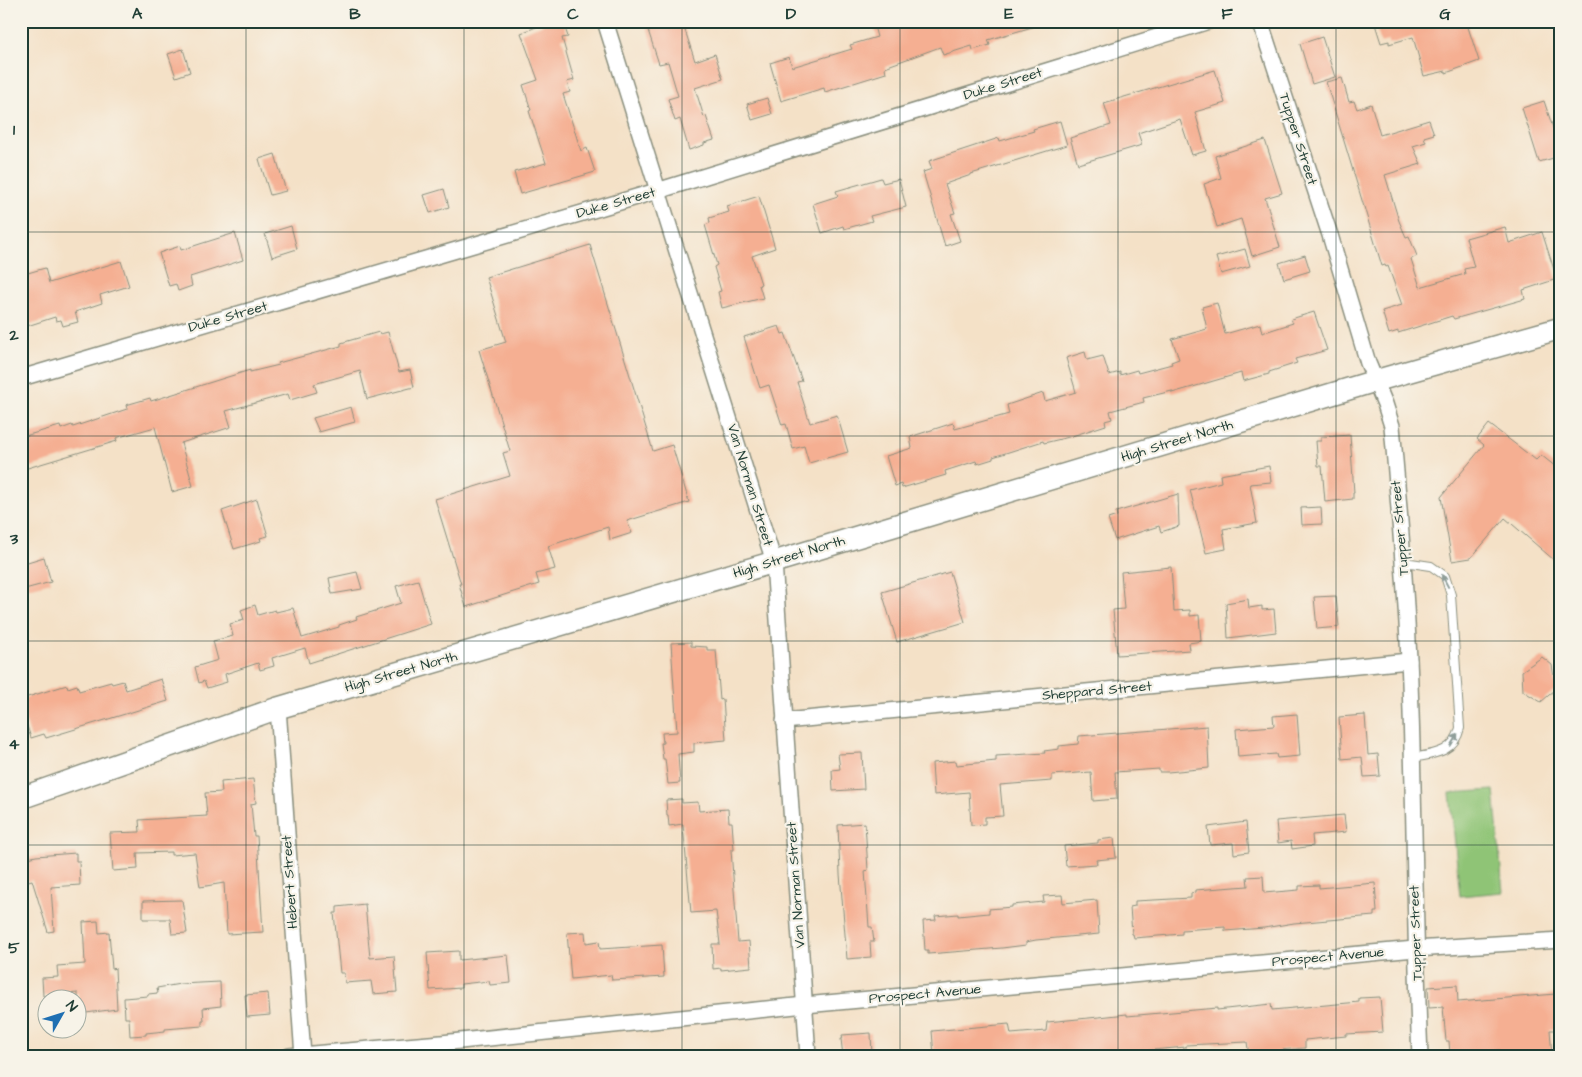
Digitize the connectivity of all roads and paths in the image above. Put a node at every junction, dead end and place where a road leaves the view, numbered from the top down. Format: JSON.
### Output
{"nodes":[{"id":1,"x":605,"y":21,"type":"edge"},
{"id":2,"x":1209,"y":21,"type":"edge"},
{"id":3,"x":1260,"y":21,"type":"edge"},
{"id":4,"x":657,"y":190,"type":"junction"},
{"id":5,"x":1561,"y":328,"type":"edge"},
{"id":6,"x":21,"y":378,"type":"edge"},
{"id":7,"x":1375,"y":382,"type":"junction"},
{"id":8,"x":774,"y":562,"type":"junction"},
{"id":9,"x":1404,"y":562,"type":"junction"},
{"id":10,"x":1409,"y":661,"type":"junction"},
{"id":11,"x":278,"y":708,"type":"junction"},
{"id":12,"x":784,"y":720,"type":"junction"},
{"id":13,"x":1412,"y":758,"type":"junction"},
{"id":14,"x":21,"y":798,"type":"edge"},
{"id":15,"x":1561,"y":940,"type":"edge"},
{"id":16,"x":1415,"y":949,"type":"junction"},
{"id":17,"x":805,"y":1005,"type":"junction"},
{"id":18,"x":298,"y":1055,"type":"edge"},
{"id":19,"x":808,"y":1056,"type":"edge"},
{"id":20,"x":1420,"y":1056,"type":"edge"}],
"edges":[{"from":1,"to":4,"type":"street","name":"Van Norman Street"},
{"from":2,"to":4,"type":"street","name":"Duke Street"},
{"from":3,"to":7,"type":"street","name":"Tupper Street"},
{"from":4,"to":6,"type":"street","name":"Duke Street"},
{"from":4,"to":8,"type":"street","name":"Van Norman Street"},
{"from":5,"to":7,"type":"main road","name":"High Street North"},
{"from":7,"to":8,"type":"main road","name":"High Street North"},
{"from":7,"to":9,"type":"street","name":"Tupper Street"},
{"from":8,"to":11,"type":"main road","name":"High Street North"},
{"from":8,"to":12,"type":"street","name":"Van Norman Street"},
{"from":9,"to":10,"type":"street","name":"Tupper Street"},
{"from":13,"to":9,"type":"lane","one_way":true},
{"from":10,"to":12,"type":"street","name":"Sheppard Street"},
{"from":10,"to":13,"type":"street","name":"Tupper Street"},
{"from":11,"to":14,"type":"main road","name":"High Street North"},
{"from":11,"to":18,"type":"street","name":"Hebert Street"},
{"from":12,"to":17,"type":"street","name":"Van Norman Street"},
{"from":13,"to":16,"type":"street","name":"Tupper Street"},
{"from":15,"to":16,"type":"street","name":"Prospect Avenue"},
{"from":16,"to":17,"type":"street","name":"Prospect Avenue"},
{"from":16,"to":20,"type":"street","name":"Tupper Street"},
{"from":17,"to":18,"type":"street","name":"Prospect Avenue"},
{"from":17,"to":19,"type":"street","name":"Van Norman Street"}]}
